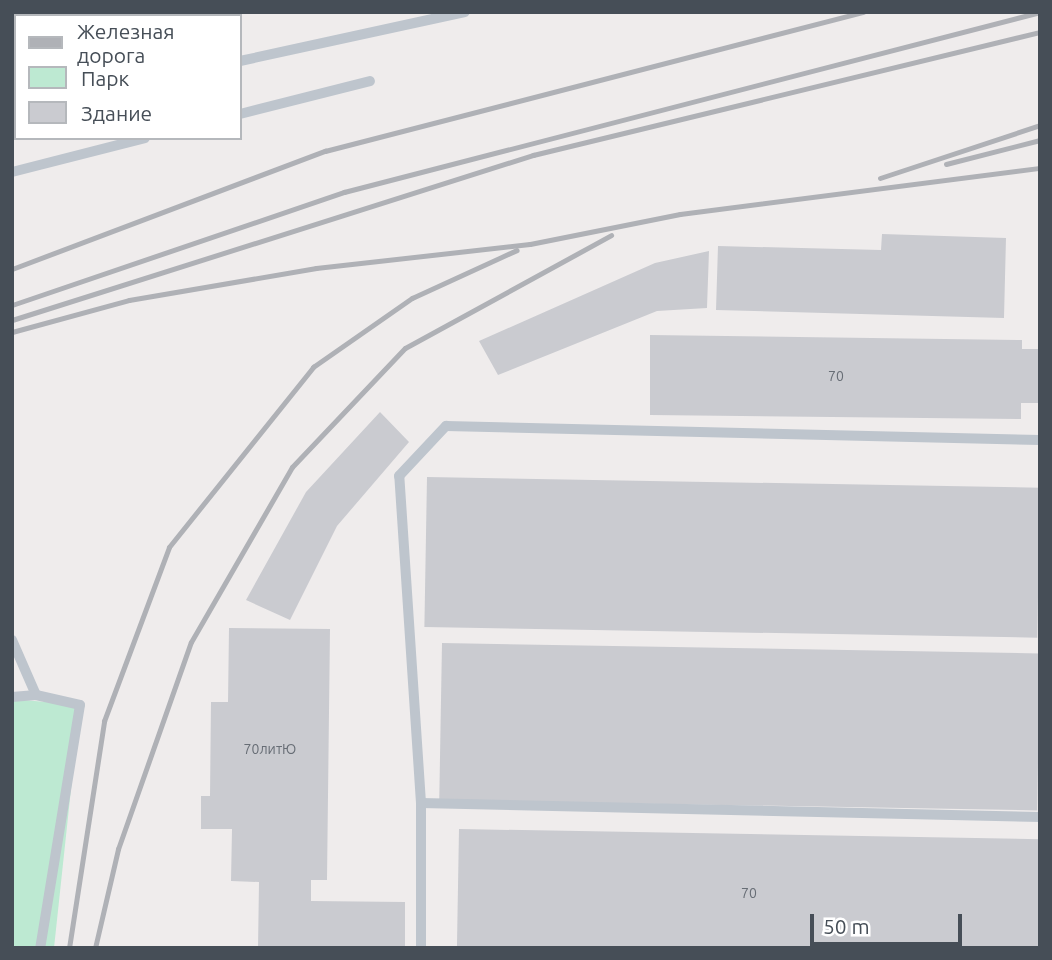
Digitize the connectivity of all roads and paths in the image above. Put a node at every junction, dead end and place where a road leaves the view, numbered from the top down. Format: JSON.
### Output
{"nodes":[{"id":1,"x":465,"y":12,"type":"edge"},
{"id":2,"x":242,"y":61,"type":"edge"},
{"id":3,"x":370,"y":81,"type":"dead end"},
{"id":4,"x":242,"y":113,"type":"edge"},
{"id":5,"x":137,"y":140,"type":"edge"},
{"id":6,"x":12,"y":172,"type":"edge"},
{"id":7,"x":1040,"y":440,"type":"edge"},
{"id":8,"x":12,"y":640,"type":"edge"},
{"id":9,"x":36,"y":695,"type":"junction"},
{"id":10,"x":12,"y":697,"type":"edge"},
{"id":11,"x":421,"y":803,"type":"junction"},
{"id":12,"x":1040,"y":817,"type":"edge"},
{"id":13,"x":40,"y":948,"type":"edge"},
{"id":14,"x":421,"y":948,"type":"edge"}],
"edges":[{"from":1,"to":2,"type":"lane"},
{"from":3,"to":4,"type":"lane"},
{"from":5,"to":6,"type":"lane"},
{"from":7,"to":11,"type":"lane"},
{"from":8,"to":9,"type":"lane"},
{"from":9,"to":10,"type":"lane"},
{"from":9,"to":13,"type":"lane"},
{"from":11,"to":12,"type":"lane"},
{"from":11,"to":14,"type":"lane"}]}
